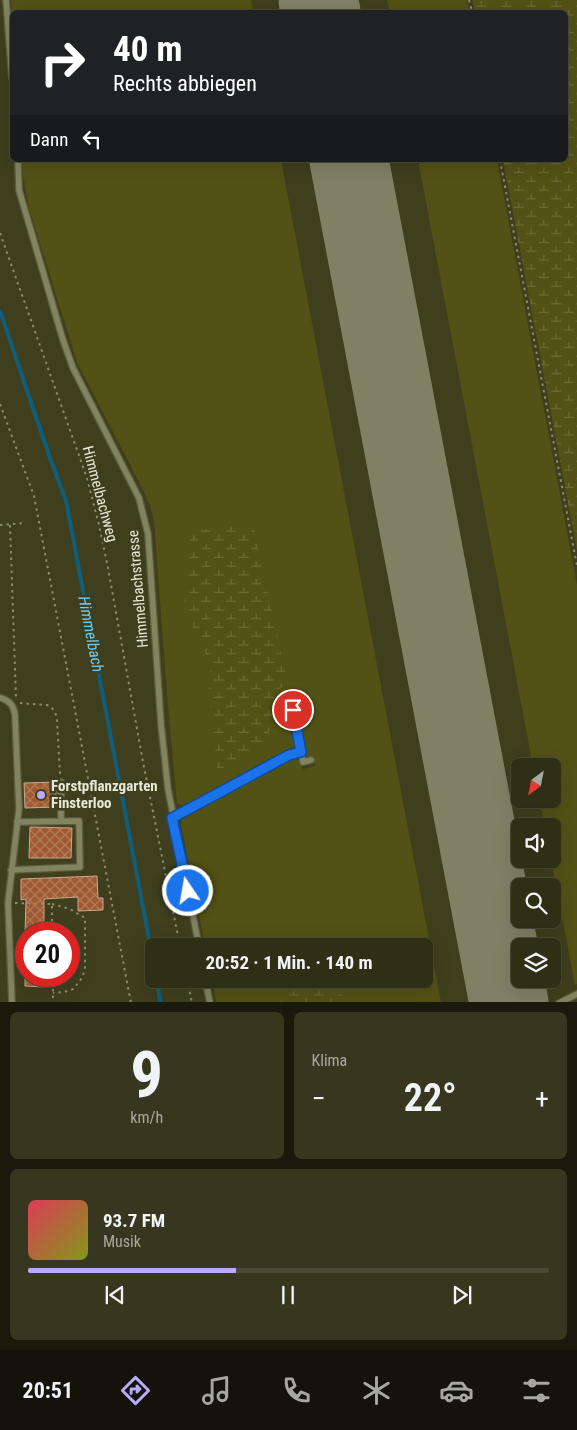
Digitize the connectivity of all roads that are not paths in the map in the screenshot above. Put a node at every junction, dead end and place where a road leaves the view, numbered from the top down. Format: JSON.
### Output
{"nodes":[{"id":1,"x":6,"y":0,"type":"edge"},
{"id":2,"x":10,"y":52,"type":"edge"},
{"id":3,"x":18,"y":162,"type":"edge"},
{"id":4,"x":0,"y":698,"type":"edge"},
{"id":5,"x":301,"y":708,"type":"dead end"},
{"id":6,"x":301,"y":752,"type":"junction"},
{"id":7,"x":311,"y":760,"type":"dead end"},
{"id":8,"x":60,"y":782,"type":"road end"},
{"id":9,"x":172,"y":818,"type":"junction"},
{"id":10,"x":61,"y":821,"type":"junction"},
{"id":11,"x":17,"y":822,"type":"junction"},
{"id":12,"x":11,"y":870,"type":"junction"},
{"id":13,"x":197,"y":938,"type":"edge"},
{"id":14,"x":207,"y":988,"type":"edge"},
{"id":15,"x":577,"y":994,"type":"edge"},
{"id":16,"x":12,"y":1002,"type":"edge"},
{"id":17,"x":210,"y":1002,"type":"edge"},
{"id":18,"x":559,"y":1002,"type":"edge"}],
"edges":[{"from":1,"to":2,"type":"lane"},
{"from":3,"to":9,"type":"lane","name":"Himmelbachstrasse"},
{"from":4,"to":11,"type":"lane"},
{"from":5,"to":6,"type":"lane"},
{"from":6,"to":7,"type":"lane"},
{"from":6,"to":9,"type":"lane"},
{"from":8,"to":10,"type":"lane"},
{"from":9,"to":13,"type":"lane","name":"Himmelbachstrasse"},
{"from":10,"to":11,"type":"lane"},
{"from":10,"to":12,"type":"lane"},
{"from":11,"to":12,"type":"lane"},
{"from":12,"to":16,"type":"lane"},
{"from":14,"to":17,"type":"lane"},
{"from":15,"to":18,"type":"lane"}]}
